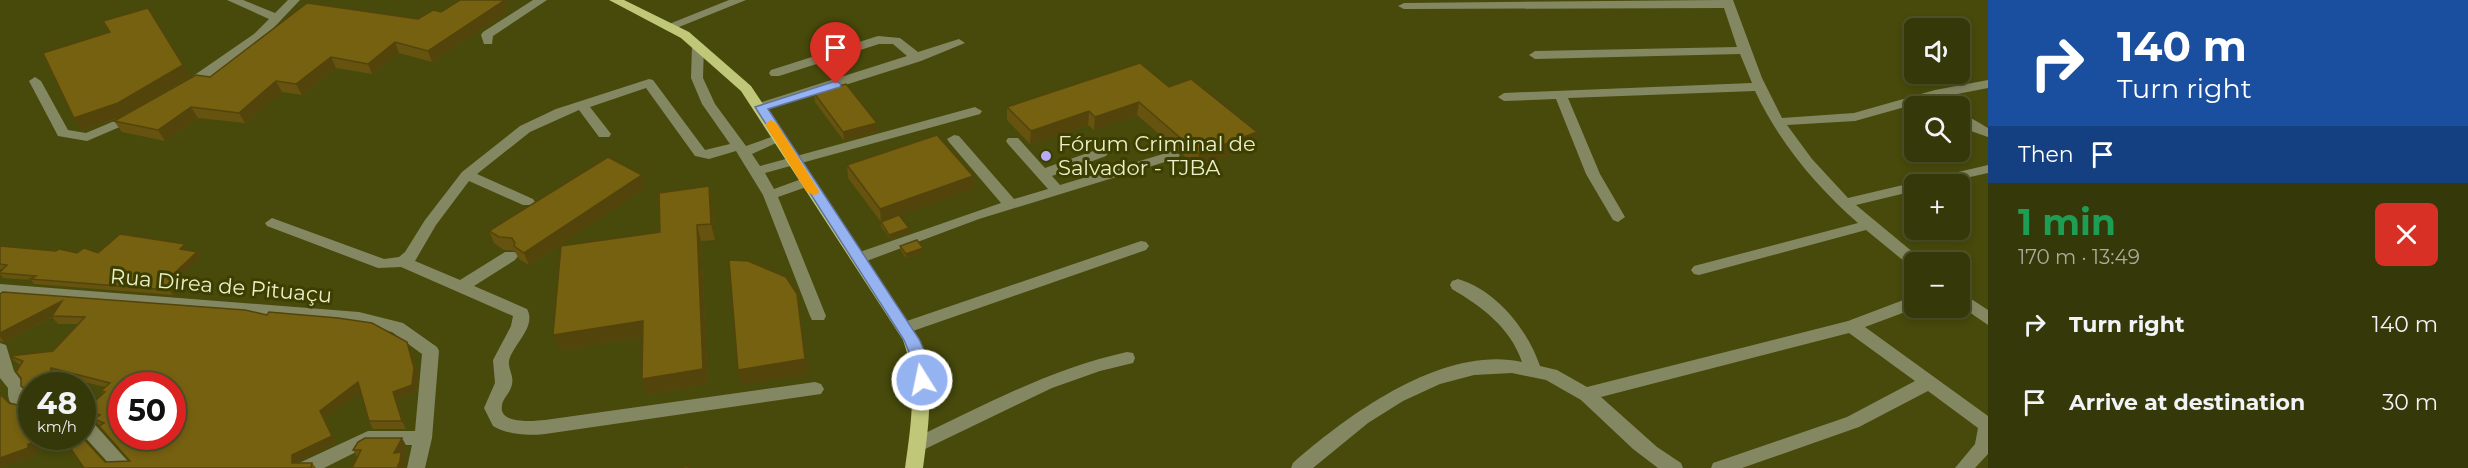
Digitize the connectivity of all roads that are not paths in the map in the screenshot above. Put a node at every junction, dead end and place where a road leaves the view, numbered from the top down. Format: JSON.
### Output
{"nodes":[{"id":1,"x":232,"y":0,"type":"edge"},
{"id":2,"x":294,"y":0,"type":"edge"},
{"id":3,"x":541,"y":0,"type":"edge"},
{"id":4,"x":615,"y":0,"type":"edge"},
{"id":5,"x":740,"y":0,"type":"edge"},
{"id":6,"x":1728,"y":2,"type":"edge"},
{"id":7,"x":1404,"y":6,"type":"dead end"},
{"id":8,"x":278,"y":18,"type":"junction"},
{"id":9,"x":670,"y":26,"type":"junction"},
{"id":10,"x":488,"y":41,"type":"dead end"},
{"id":11,"x":958,"y":43,"type":"dead end"},
{"id":12,"x":698,"y":45,"type":"junction"},
{"id":13,"x":1745,"y":50,"type":"junction"},
{"id":14,"x":1535,"y":55,"type":"dead end"},
{"id":15,"x":917,"y":58,"type":"junction"},
{"id":16,"x":775,"y":73,"type":"dead end"},
{"id":17,"x":35,"y":81,"type":"dead end"},
{"id":18,"x":1988,"y":84,"type":"edge"},
{"id":19,"x":1760,"y":87,"type":"junction"},
{"id":20,"x":176,"y":94,"type":"edge"},
{"id":21,"x":1935,"y":94,"type":"junction"},
{"id":22,"x":1561,"y":96,"type":"junction"},
{"id":23,"x":1937,"y":96,"type":"edge"},
{"id":24,"x":1504,"y":97,"type":"dead end"},
{"id":25,"x":582,"y":105,"type":"junction"},
{"id":26,"x":760,"y":107,"type":"junction"},
{"id":27,"x":148,"y":110,"type":"edge"},
{"id":28,"x":975,"y":111,"type":"dead end"},
{"id":29,"x":1778,"y":122,"type":"junction"},
{"id":30,"x":1970,"y":124,"type":"edge"},
{"id":31,"x":1988,"y":133,"type":"edge"},
{"id":32,"x":604,"y":134,"type":"dead end"},
{"id":33,"x":780,"y":138,"type":"junction"},
{"id":34,"x":954,"y":139,"type":"dead end"},
{"id":35,"x":1014,"y":141,"type":"dead end"},
{"id":36,"x":740,"y":149,"type":"junction"},
{"id":37,"x":1101,"y":153,"type":"dead end"},
{"id":38,"x":1173,"y":155,"type":"dead end"},
{"id":39,"x":795,"y":163,"type":"junction"},
{"id":40,"x":1988,"y":169,"type":"edge"},
{"id":41,"x":757,"y":171,"type":"junction"},
{"id":42,"x":1043,"y":174,"type":"junction"},
{"id":43,"x":1966,"y":174,"type":"edge"},
{"id":44,"x":467,"y":175,"type":"junction"},
{"id":45,"x":807,"y":182,"type":"junction"},
{"id":46,"x":1904,"y":188,"type":"edge"},
{"id":47,"x":1057,"y":190,"type":"junction"},
{"id":48,"x":770,"y":195,"type":"junction"},
{"id":49,"x":528,"y":202,"type":"dead end"},
{"id":50,"x":1845,"y":203,"type":"junction"},
{"id":51,"x":1010,"y":204,"type":"junction"},
{"id":52,"x":1618,"y":217,"type":"dead end"},
{"id":53,"x":272,"y":223,"type":"dead end"},
{"id":54,"x":1868,"y":225,"type":"junction"},
{"id":55,"x":1141,"y":246,"type":"dead end"},
{"id":56,"x":1904,"y":253,"type":"edge"},
{"id":57,"x":510,"y":256,"type":"dead end"},
{"id":58,"x":859,"y":258,"type":"junction"},
{"id":59,"x":403,"y":262,"type":"junction"},
{"id":60,"x":1699,"y":270,"type":"dead end"},
{"id":61,"x":1458,"y":285,"type":"dead end"},
{"id":62,"x":462,"y":286,"type":"junction"},
{"id":63,"x":0,"y":290,"type":"edge"},
{"id":64,"x":1970,"y":305,"type":"edge"},
{"id":65,"x":1904,"y":306,"type":"edge"},
{"id":66,"x":818,"y":316,"type":"dead end"},
{"id":67,"x":1988,"y":319,"type":"edge"},
{"id":68,"x":1852,"y":326,"type":"junction"},
{"id":69,"x":904,"y":328,"type":"junction"},
{"id":70,"x":0,"y":349,"type":"edge"},
{"id":71,"x":1127,"y":358,"type":"dead end"},
{"id":72,"x":1533,"y":370,"type":"junction"},
{"id":73,"x":1927,"y":383,"type":"junction"},
{"id":74,"x":815,"y":389,"type":"dead end"},
{"id":75,"x":1586,"y":394,"type":"junction"},
{"id":76,"x":18,"y":400,"type":"edge"},
{"id":77,"x":1988,"y":425,"type":"edge"},
{"id":78,"x":96,"y":437,"type":"edge"},
{"id":79,"x":423,"y":438,"type":"junction"},
{"id":80,"x":917,"y":445,"type":"junction"},
{"id":81,"x":125,"y":468,"type":"edge"},
{"id":82,"x":306,"y":468,"type":"edge"},
{"id":83,"x":416,"y":468,"type":"edge"},
{"id":84,"x":915,"y":468,"type":"edge"},
{"id":85,"x":1300,"y":468,"type":"edge"},
{"id":86,"x":1674,"y":468,"type":"edge"},
{"id":87,"x":1720,"y":468,"type":"edge"},
{"id":88,"x":1964,"y":468,"type":"edge"}],
"edges":[{"from":1,"to":8,"type":"street"},
{"from":2,"to":8,"type":"street"},
{"from":3,"to":10,"type":"street"},
{"from":4,"to":9,"type":"main road"},
{"from":5,"to":9,"type":"street"},
{"from":6,"to":7,"type":"street"},
{"from":6,"to":13,"type":"street"},
{"from":8,"to":20,"type":"street"},
{"from":9,"to":12,"type":"main road"},
{"from":11,"to":15,"type":"street"},
{"from":12,"to":26,"type":"main road"},
{"from":12,"to":36,"type":"street"},
{"from":13,"to":14,"type":"street"},
{"from":13,"to":19,"type":"street"},
{"from":15,"to":16,"type":"street"},
{"from":15,"to":26,"type":"street"},
{"from":17,"to":27,"type":"street"},
{"from":18,"to":21,"type":"street"},
{"from":19,"to":22,"type":"street"},
{"from":19,"to":29,"type":"street"},
{"from":21,"to":23,"type":"street"},
{"from":21,"to":29,"type":"street"},
{"from":22,"to":24,"type":"street"},
{"from":22,"to":52,"type":"street"},
{"from":25,"to":32,"type":"street"},
{"from":25,"to":36,"type":"street"},
{"from":25,"to":44,"type":"street"},
{"from":26,"to":33,"type":"main road"},
{"from":28,"to":39,"type":"street"},
{"from":29,"to":50,"type":"street"},
{"from":30,"to":31,"type":"street"},
{"from":33,"to":36,"type":"street"},
{"from":33,"to":39,"type":"main road"},
{"from":34,"to":51,"type":"street"},
{"from":35,"to":42,"type":"street"},
{"from":36,"to":41,"type":"street"},
{"from":37,"to":42,"type":"street"},
{"from":38,"to":47,"type":"street"},
{"from":39,"to":41,"type":"street"},
{"from":39,"to":45,"type":"main road"},
{"from":40,"to":43,"type":"street"},
{"from":41,"to":48,"type":"street"},
{"from":42,"to":47,"type":"street"},
{"from":44,"to":49,"type":"street"},
{"from":44,"to":59,"type":"street"},
{"from":45,"to":48,"type":"street"},
{"from":45,"to":58,"type":"main road"},
{"from":46,"to":50,"type":"street"},
{"from":47,"to":51,"type":"street"},
{"from":48,"to":66,"type":"street"},
{"from":50,"to":54,"type":"street"},
{"from":51,"to":58,"type":"street"},
{"from":53,"to":59,"type":"street"},
{"from":54,"to":56,"type":"street"},
{"from":54,"to":60,"type":"street"},
{"from":55,"to":69,"type":"street"},
{"from":57,"to":62,"type":"street"},
{"from":58,"to":69,"type":"main road"},
{"from":59,"to":62,"type":"street"},
{"from":61,"to":72,"type":"street"},
{"from":62,"to":74,"type":"street"},
{"from":63,"to":79,"type":"street","name":"Rua Direa de Pituaçu"},
{"from":64,"to":67,"type":"street"},
{"from":65,"to":68,"type":"street"},
{"from":68,"to":73,"type":"street"},
{"from":68,"to":75,"type":"street"},
{"from":69,"to":80,"type":"main road"},
{"from":70,"to":76,"type":"street"},
{"from":71,"to":80,"type":"street"},
{"from":72,"to":75,"type":"street"},
{"from":72,"to":85,"type":"street"},
{"from":73,"to":77,"type":"street"},
{"from":73,"to":87,"type":"street"},
{"from":75,"to":86,"type":"street"},
{"from":77,"to":88,"type":"street"},
{"from":78,"to":81,"type":"street"},
{"from":79,"to":82,"type":"street"},
{"from":79,"to":83,"type":"street"},
{"from":80,"to":84,"type":"main road"}]}
